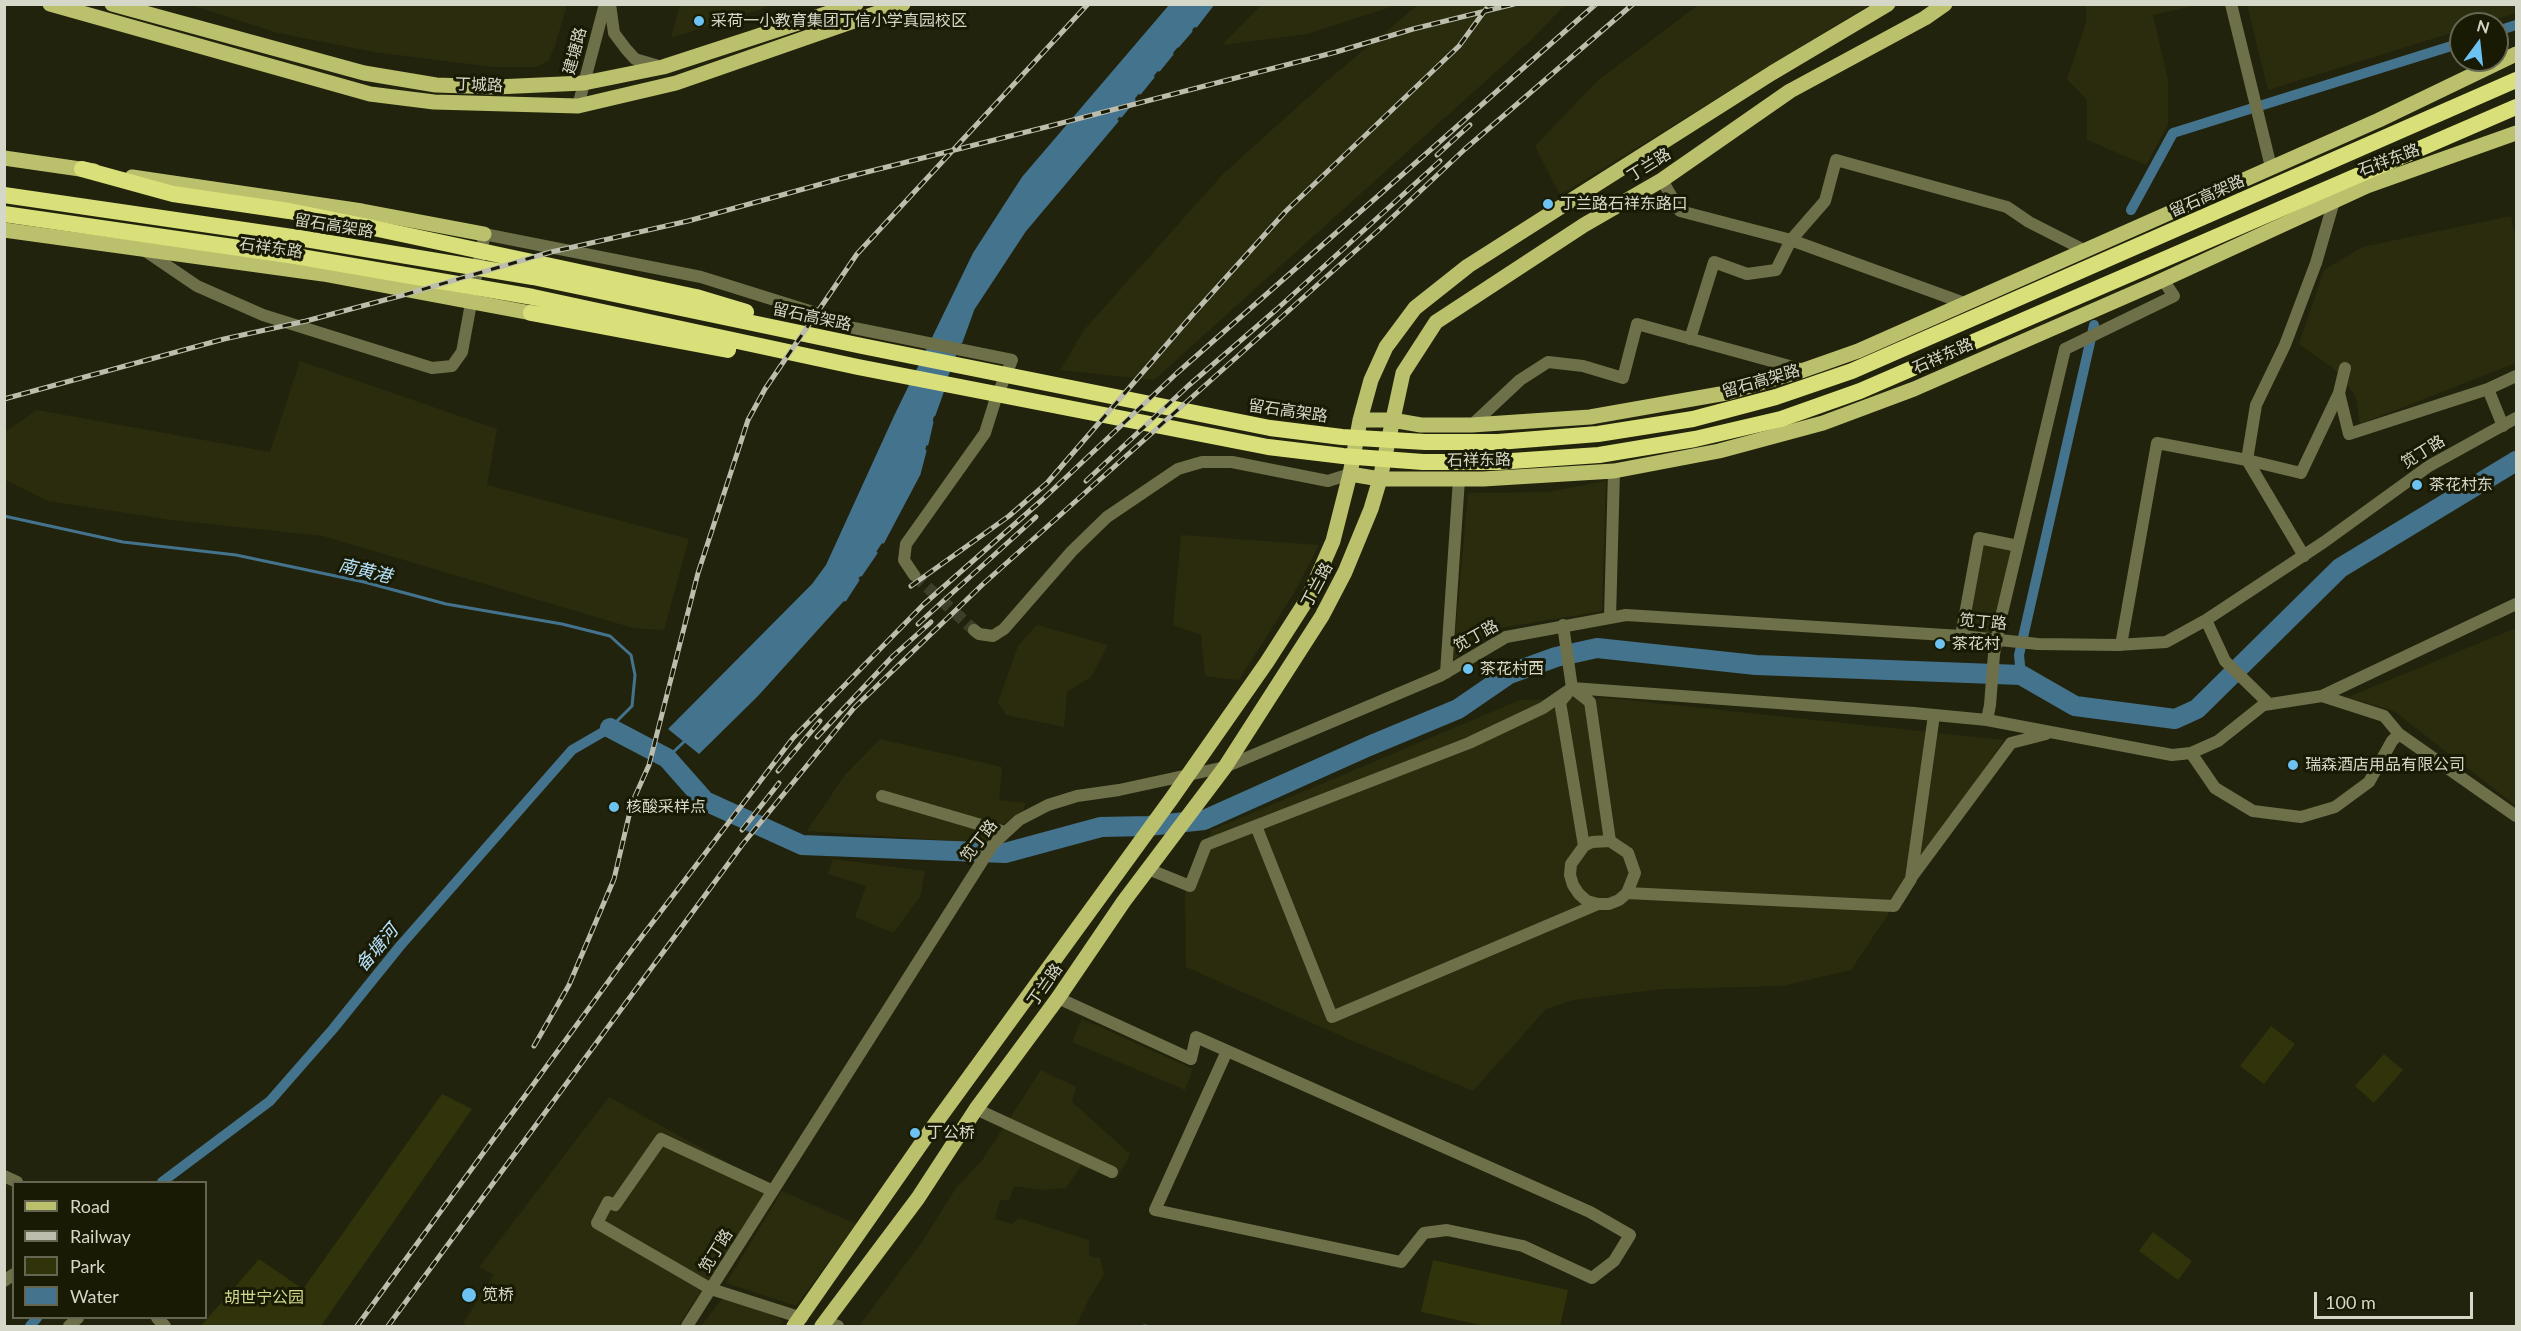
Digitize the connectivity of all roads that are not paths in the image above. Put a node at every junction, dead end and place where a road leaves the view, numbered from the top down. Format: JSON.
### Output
{"nodes":[{"id":1,"x":50,"y":4,"type":"edge"},
{"id":2,"x":112,"y":4,"type":"edge"},
{"id":3,"x":605,"y":4,"type":"edge"},
{"id":4,"x":610,"y":4,"type":"edge"},
{"id":5,"x":856,"y":4,"type":"edge"},
{"id":6,"x":903,"y":4,"type":"edge"},
{"id":7,"x":1888,"y":4,"type":"edge"},
{"id":8,"x":1945,"y":4,"type":"edge"},
{"id":9,"x":2231,"y":4,"type":"edge"},
{"id":10,"x":2517,"y":54,"type":"edge"},
{"id":11,"x":663,"y":67,"type":"junction"},
{"id":12,"x":2517,"y":68,"type":"edge"},
{"id":13,"x":2517,"y":80,"type":"edge"},
{"id":14,"x":584,"y":83,"type":"junction"},
{"id":15,"x":2463,"y":103,"type":"junction"},
{"id":16,"x":578,"y":106,"type":"junction"},
{"id":17,"x":2517,"y":107,"type":"edge"},
{"id":18,"x":2517,"y":112,"type":"edge"},
{"id":19,"x":2483,"y":122,"type":"junction"},
{"id":20,"x":2517,"y":133,"type":"edge"},
{"id":21,"x":4,"y":158,"type":"edge"},
{"id":22,"x":2271,"y":168,"type":"junction"},
{"id":23,"x":82,"y":169,"type":"junction"},
{"id":24,"x":1662,"y":180,"type":"junction"},
{"id":25,"x":4,"y":195,"type":"edge"},
{"id":26,"x":2334,"y":201,"type":"junction"},
{"id":27,"x":4,"y":214,"type":"edge"},
{"id":28,"x":4,"y":230,"type":"edge"},
{"id":29,"x":484,"y":234,"type":"junction"},
{"id":30,"x":1791,"y":240,"type":"junction"},
{"id":31,"x":141,"y":247,"type":"junction"},
{"id":32,"x":2084,"y":250,"type":"junction"},
{"id":33,"x":2163,"y":280,"type":"junction"},
{"id":34,"x":471,"y":303,"type":"junction"},
{"id":35,"x":1964,"y":303,"type":"junction"},
{"id":36,"x":531,"y":313,"type":"joint"},
{"id":37,"x":1690,"y":339,"type":"junction"},
{"id":38,"x":862,"y":346,"type":"junction"},
{"id":39,"x":858,"y":367,"type":"junction"},
{"id":40,"x":2346,"y":368,"type":"dead end"},
{"id":41,"x":1804,"y":370,"type":"junction"},
{"id":42,"x":2517,"y":376,"type":"edge"},
{"id":43,"x":2488,"y":389,"type":"junction"},
{"id":44,"x":2339,"y":393,"type":"junction"},
{"id":45,"x":2517,"y":418,"type":"edge"},
{"id":46,"x":1359,"y":420,"type":"junction"},
{"id":47,"x":1392,"y":420,"type":"junction"},
{"id":48,"x":1472,"y":425,"type":"junction"},
{"id":49,"x":2503,"y":426,"type":"junction"},
{"id":50,"x":2247,"y":460,"type":"junction"},
{"id":51,"x":1614,"y":471,"type":"junction"},
{"id":52,"x":1350,"y":474,"type":"junction"},
{"id":53,"x":1380,"y":479,"type":"junction"},
{"id":54,"x":1459,"y":479,"type":"junction"},
{"id":55,"x":2018,"y":546,"type":"junction"},
{"id":56,"x":2304,"y":556,"type":"junction"},
{"id":57,"x":914,"y":575,"type":"tunnel mouth"},
{"id":58,"x":2517,"y":604,"type":"edge"},
{"id":59,"x":1610,"y":618,"type":"junction"},
{"id":60,"x":2206,"y":620,"type":"junction"},
{"id":61,"x":974,"y":630,"type":"tunnel mouth"},
{"id":62,"x":1563,"y":632,"type":"junction"},
{"id":63,"x":1961,"y":636,"type":"junction"},
{"id":64,"x":1997,"y":640,"type":"junction"},
{"id":65,"x":2121,"y":645,"type":"junction"},
{"id":66,"x":1446,"y":673,"type":"junction"},
{"id":67,"x":1572,"y":688,"type":"junction"},
{"id":68,"x":2322,"y":696,"type":"junction"},
{"id":69,"x":2264,"y":705,"type":"junction"},
{"id":70,"x":1934,"y":715,"type":"junction"},
{"id":71,"x":1987,"y":720,"type":"junction"},
{"id":72,"x":2052,"y":733,"type":"junction"},
{"id":73,"x":2399,"y":734,"type":"junction"},
{"id":74,"x":2191,"y":753,"type":"junction"},
{"id":75,"x":1224,"y":767,"type":"junction"},
{"id":76,"x":1187,"y":776,"type":"junction"},
{"id":77,"x":882,"y":796,"type":"dead end"},
{"id":78,"x":2517,"y":816,"type":"edge"},
{"id":79,"x":1256,"y":826,"type":"junction"},
{"id":80,"x":1005,"y":832,"type":"junction"},
{"id":81,"x":1610,"y":841,"type":"junction"},
{"id":82,"x":1584,"y":846,"type":"junction"},
{"id":83,"x":1149,"y":869,"type":"junction"},
{"id":84,"x":1911,"y":879,"type":"junction"},
{"id":85,"x":1627,"y":893,"type":"junction"},
{"id":86,"x":1598,"y":904,"type":"junction"},
{"id":87,"x":1058,"y":998,"type":"junction"},
{"id":88,"x":1227,"y":1051,"type":"junction"},
{"id":89,"x":976,"y":1109,"type":"junction"},
{"id":90,"x":1112,"y":1172,"type":"dead end"},
{"id":91,"x":774,"y":1191,"type":"junction"},
{"id":92,"x":711,"y":1289,"type":"junction"},
{"id":93,"x":798,"y":1322,"type":"edge"},
{"id":94,"x":828,"y":1325,"type":"edge"},
{"id":95,"x":687,"y":1326,"type":"edge"}],
"edges":[{"from":1,"to":16,"type":"main road","name":"丁城路"},
{"from":2,"to":14,"type":"main road","name":"丁城路"},
{"from":3,"to":14,"type":"street","name":"建塘路"},
{"from":4,"to":11,"type":"street","name":"建塘路"},
{"from":5,"to":11,"type":"main road","name":"丁城路"},
{"from":6,"to":16,"type":"main road","name":"丁城路"},
{"from":7,"to":46,"type":"main road","name":"丁兰路"},
{"from":8,"to":24,"type":"main road","name":"丁兰路"},
{"from":9,"to":22,"type":"street"},
{"from":10,"to":22,"type":"main road"},
{"from":11,"to":14,"type":"main road","name":"丁城路"},
{"from":12,"to":15,"type":"highway"},
{"from":13,"to":15,"type":"highway","name":"留石高架路"},
{"from":14,"to":16,"type":"street","name":"建塘路"},
{"from":15,"to":38,"type":"highway","name":"留石高架路"},
{"from":17,"to":19,"type":"highway"},
{"from":18,"to":19,"type":"highway"},
{"from":19,"to":39,"type":"highway"},
{"from":20,"to":26,"type":"main road","name":"石祥东路"},
{"from":21,"to":23,"type":"main road"},
{"from":22,"to":32,"type":"main road"},
{"from":23,"to":29,"type":"main road"},
{"from":23,"to":38,"type":"highway"},
{"from":24,"to":30,"type":"street"},
{"from":24,"to":47,"type":"main road","name":"丁兰路"},
{"from":25,"to":38,"type":"highway","name":"留石高架路"},
{"from":26,"to":33,"type":"main road","name":"石祥东路"},
{"from":26,"to":50,"type":"street"},
{"from":27,"to":39,"type":"highway"},
{"from":28,"to":31,"type":"main road","name":"石祥东路"},
{"from":29,"to":34,"type":"street"},
{"from":29,"to":57,"type":"street"},
{"from":30,"to":32,"type":"street"},
{"from":30,"to":35,"type":"street"},
{"from":30,"to":37,"type":"street"},
{"from":31,"to":34,"type":"main road","name":"石祥东路"},
{"from":31,"to":34,"type":"street"},
{"from":32,"to":35,"type":"main road"},
{"from":33,"to":51,"type":"main road","name":"石祥东路"},
{"from":33,"to":55,"type":"street"},
{"from":34,"to":36,"type":"main road","name":"石祥东路"},
{"from":35,"to":41,"type":"main road"},
{"from":36,"to":39,"type":"highway"},
{"from":37,"to":41,"type":"street"},
{"from":37,"to":48,"type":"street"},
{"from":40,"to":44,"type":"street"},
{"from":41,"to":48,"type":"main road"},
{"from":42,"to":43,"type":"street"},
{"from":43,"to":44,"type":"street"},
{"from":43,"to":49,"type":"street"},
{"from":44,"to":50,"type":"street"},
{"from":45,"to":49,"type":"street","name":"笕丁路"},
{"from":46,"to":47,"type":"main road"},
{"from":46,"to":52,"type":"main road","name":"丁兰路"},
{"from":47,"to":48,"type":"main road"},
{"from":47,"to":53,"type":"main road","name":"丁兰路"},
{"from":49,"to":56,"type":"street","name":"笕丁路"},
{"from":50,"to":56,"type":"street"},
{"from":50,"to":65,"type":"street"},
{"from":51,"to":54,"type":"main road","name":"石祥东路"},
{"from":51,"to":59,"type":"street"},
{"from":52,"to":53,"type":"main road","name":"石祥东路"},
{"from":52,"to":61,"type":"street"},
{"from":52,"to":76,"type":"main road","name":"丁兰路"},
{"from":53,"to":54,"type":"main road","name":"石祥东路"},
{"from":53,"to":75,"type":"main road","name":"丁兰路"},
{"from":54,"to":66,"type":"street"},
{"from":55,"to":63,"type":"street"},
{"from":55,"to":64,"type":"street"},
{"from":56,"to":60,"type":"street","name":"笕丁路"},
{"from":58,"to":68,"type":"street"},
{"from":59,"to":62,"type":"street","name":"笕丁路"},
{"from":59,"to":63,"type":"street","name":"笕丁路"},
{"from":60,"to":65,"type":"street","name":"笕丁路"},
{"from":60,"to":69,"type":"street"},
{"from":62,"to":66,"type":"street","name":"笕丁路"},
{"from":62,"to":67,"type":"street"},
{"from":63,"to":64,"type":"street","name":"笕丁路"},
{"from":64,"to":65,"type":"street","name":"笕丁路"},
{"from":64,"to":71,"type":"street"},
{"from":66,"to":75,"type":"street","name":"笕丁路"},
{"from":67,"to":70,"type":"street"},
{"from":67,"to":79,"type":"street"},
{"from":67,"to":81,"type":"street"},
{"from":67,"to":82,"type":"street"},
{"from":68,"to":69,"type":"street"},
{"from":68,"to":73,"type":"street"},
{"from":69,"to":74,"type":"street"},
{"from":70,"to":71,"type":"street"},
{"from":70,"to":84,"type":"street"},
{"from":71,"to":72,"type":"street"},
{"from":72,"to":74,"type":"street"},
{"from":72,"to":84,"type":"street"},
{"from":73,"to":74,"type":"street"},
{"from":73,"to":78,"type":"street"},
{"from":75,"to":76,"type":"street","name":"笕丁路"},
{"from":75,"to":83,"type":"main road","name":"丁兰路"},
{"from":76,"to":80,"type":"street","name":"笕丁路"},
{"from":76,"to":93,"type":"main road","name":"丁兰路"},
{"from":77,"to":80,"type":"street"},
{"from":79,"to":83,"type":"street"},
{"from":79,"to":86,"type":"street"},
{"from":80,"to":91,"type":"street","name":"笕丁路"},
{"from":81,"to":82,"type":"street"},
{"from":81,"to":85,"type":"street"},
{"from":82,"to":86,"type":"street"},
{"from":83,"to":87,"type":"main road","name":"丁兰路"},
{"from":84,"to":85,"type":"street"},
{"from":85,"to":86,"type":"street"},
{"from":87,"to":88,"type":"street"},
{"from":87,"to":89,"type":"main road","name":"丁兰路"},
{"from":88,"to":88,"type":"street"},
{"from":89,"to":90,"type":"street"},
{"from":89,"to":94,"type":"main road","name":"丁兰路"},
{"from":91,"to":92,"type":"street","name":"笕丁路"},
{"from":91,"to":92,"type":"street"},
{"from":92,"to":93,"type":"street"},
{"from":92,"to":95,"type":"street","name":"笕丁路"}]}
